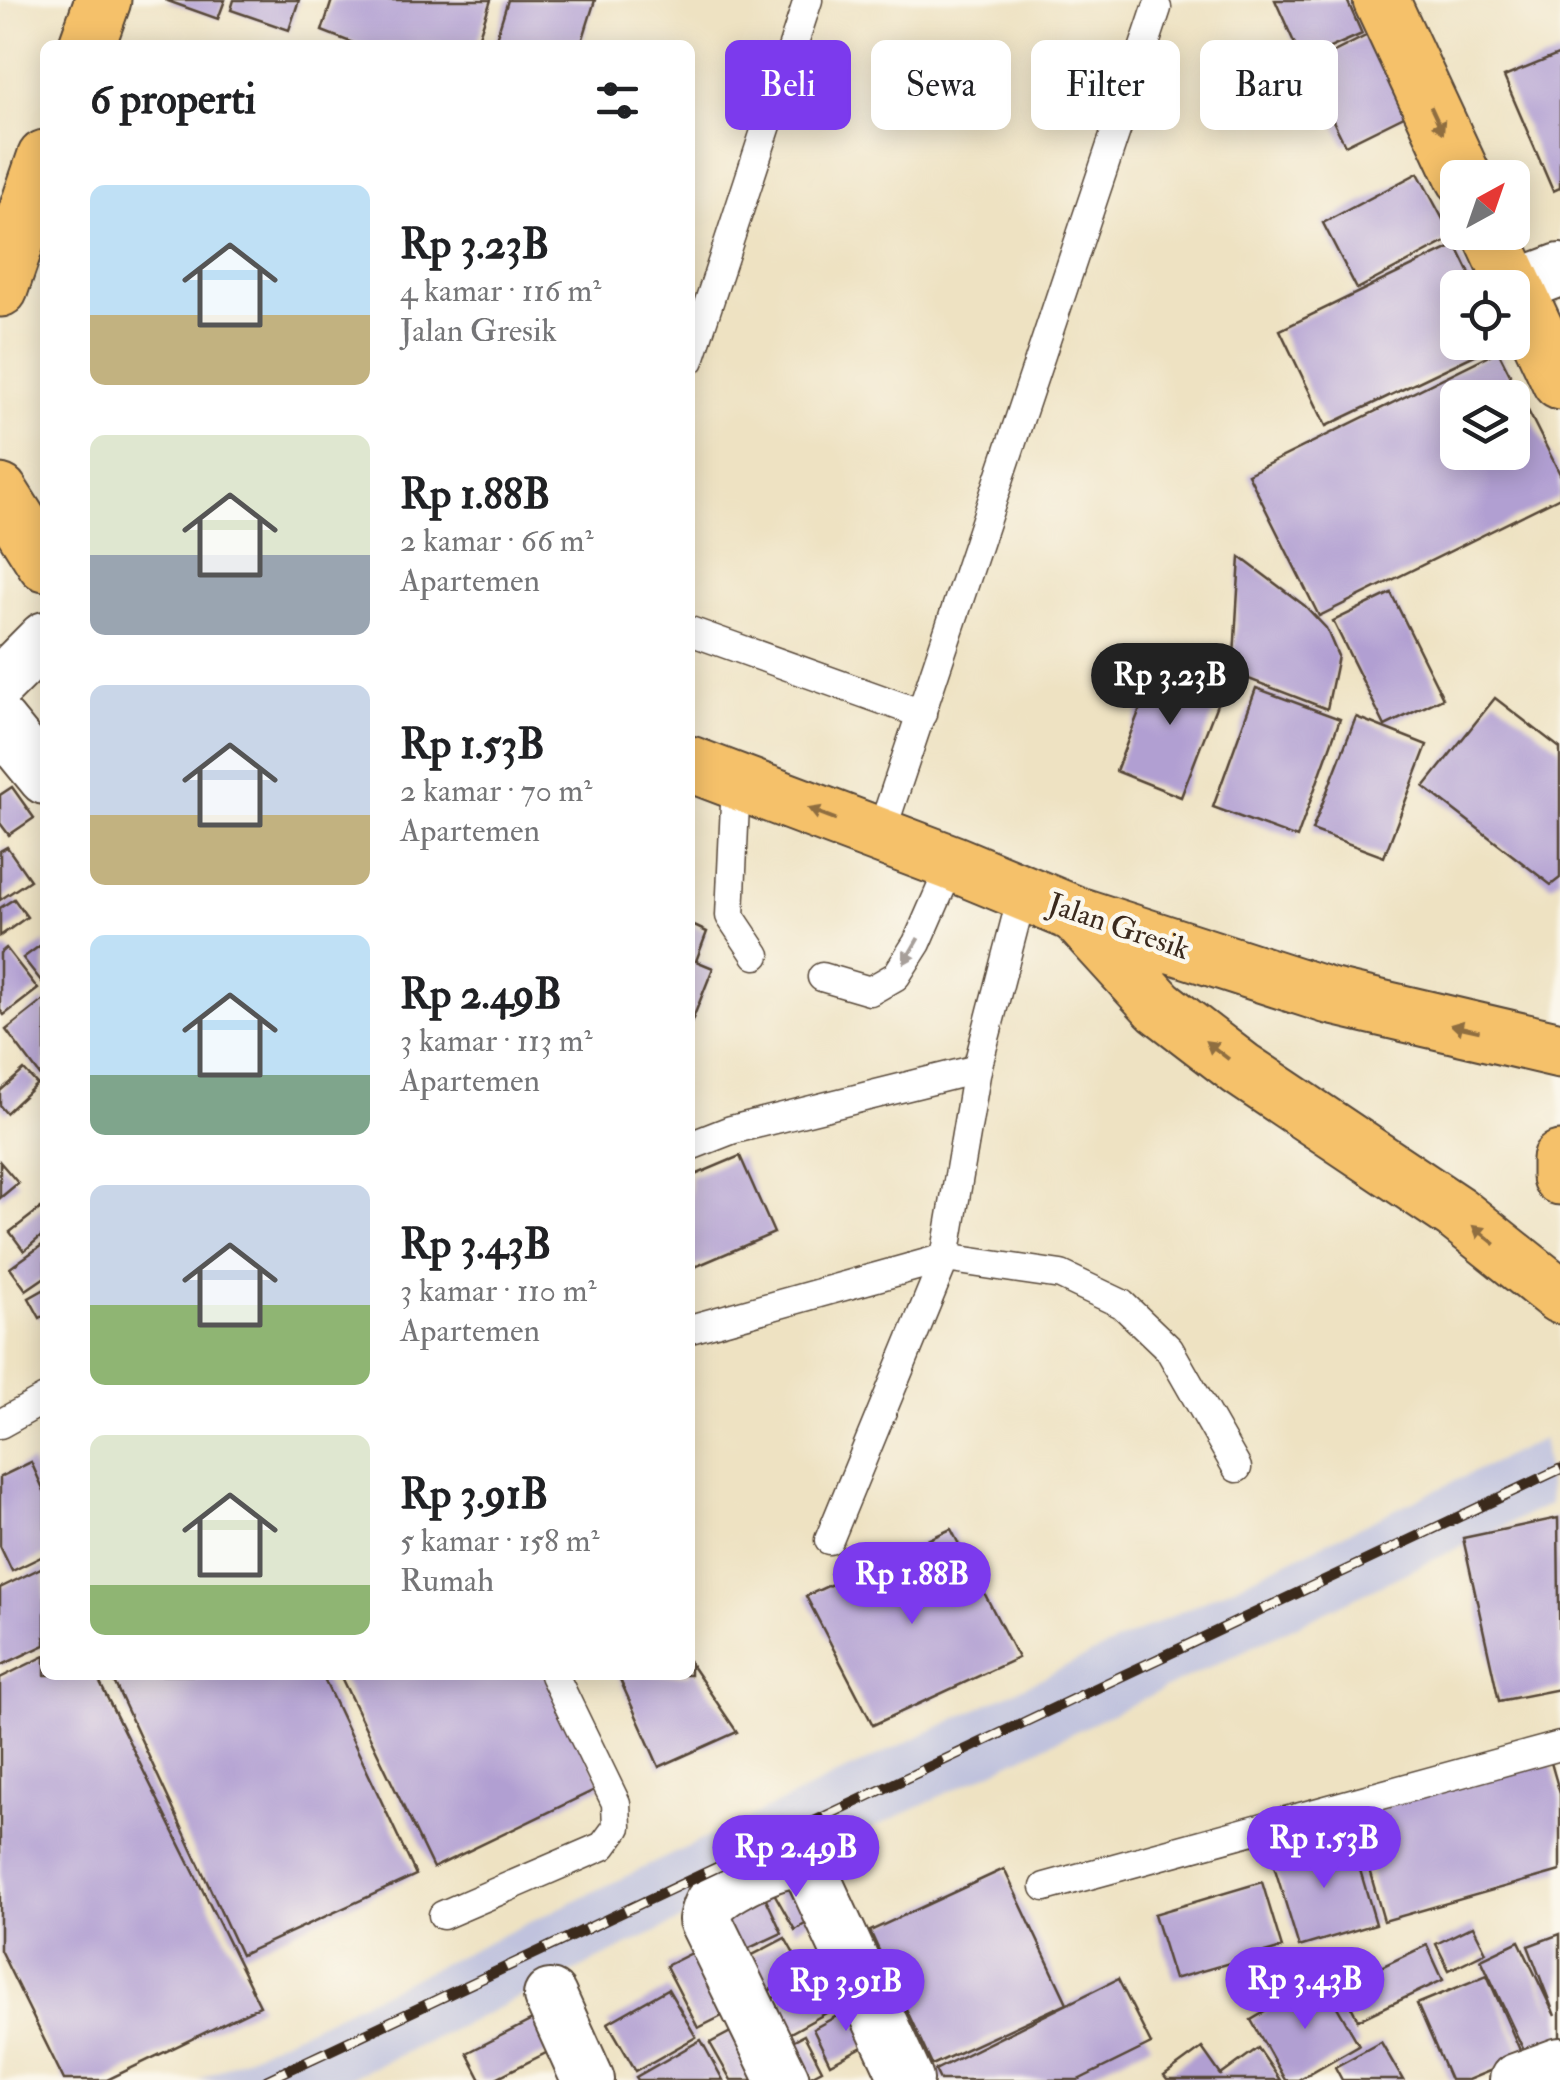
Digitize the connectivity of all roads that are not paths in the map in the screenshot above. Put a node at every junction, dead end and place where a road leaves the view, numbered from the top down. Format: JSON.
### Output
{"nodes":[{"id":1,"x":104,"y":0,"type":"edge"},
{"id":2,"x":808,"y":0,"type":"edge"},
{"id":3,"x":1381,"y":0,"type":"edge"},
{"id":4,"x":1157,"y":8,"type":"dead end"},
{"id":5,"x":89,"y":40,"type":"edge"},
{"id":6,"x":1456,"y":160,"type":"edge"},
{"id":7,"x":25,"y":181,"type":"edge"},
{"id":8,"x":1509,"y":250,"type":"edge"},
{"id":9,"x":1538,"y":278,"type":"edge"},
{"id":10,"x":0,"y":289,"type":"edge"},
{"id":11,"x":695,"y":345,"type":"edge"},
{"id":12,"x":1560,"y":382,"type":"edge"},
{"id":13,"x":0,"y":492,"type":"edge"},
{"id":14,"x":0,"y":545,"type":"edge"},
{"id":15,"x":40,"y":555,"type":"edge"},
{"id":16,"x":40,"y":561,"type":"edge"},
{"id":17,"x":695,"y":632,"type":"edge"},
{"id":18,"x":40,"y":643,"type":"edge"},
{"id":19,"x":0,"y":682,"type":"edge"},
{"id":20,"x":922,"y":714,"type":"junction"},
{"id":21,"x":0,"y":723,"type":"edge"},
{"id":22,"x":40,"y":772,"type":"edge"},
{"id":23,"x":713,"y":772,"type":"edge"},
{"id":24,"x":880,"y":836,"type":"junction"},
{"id":25,"x":952,"y":863,"type":"junction"},
{"id":26,"x":1023,"y":892,"type":"junction"},
{"id":27,"x":1075,"y":914,"type":"junction"},
{"id":28,"x":756,"y":955,"type":"dead end"},
{"id":29,"x":822,"y":977,"type":"dead end"},
{"id":30,"x":1560,"y":1050,"type":"edge"},
{"id":31,"x":977,"y":1069,"type":"junction"},
{"id":32,"x":695,"y":1144,"type":"edge"},
{"id":33,"x":1560,"y":1159,"type":"edge"},
{"id":34,"x":1560,"y":1176,"type":"edge"},
{"id":35,"x":946,"y":1258,"type":"junction"},
{"id":36,"x":1560,"y":1296,"type":"edge"},
{"id":37,"x":695,"y":1328,"type":"edge"},
{"id":38,"x":40,"y":1402,"type":"edge"},
{"id":39,"x":0,"y":1424,"type":"edge"},
{"id":40,"x":1237,"y":1468,"type":"dead end"},
{"id":41,"x":828,"y":1540,"type":"dead end"},
{"id":42,"x":556,"y":1680,"type":"edge"},
{"id":43,"x":1560,"y":1746,"type":"edge"},
{"id":44,"x":1046,"y":1888,"type":"dead end"},
{"id":45,"x":444,"y":1914,"type":"dead end"},
{"id":46,"x":550,"y":1996,"type":"dead end"},
{"id":47,"x":1560,"y":2064,"type":"edge"},
{"id":48,"x":588,"y":2080,"type":"edge"},
{"id":49,"x":783,"y":2080,"type":"edge"},
{"id":50,"x":906,"y":2080,"type":"edge"},
{"id":51,"x":1516,"y":2080,"type":"edge"}],
"edges":[{"from":1,"to":5,"type":"main road"},
{"from":2,"to":11,"type":"lane"},
{"from":3,"to":6,"type":"main road","one_way":true},
{"from":4,"to":20,"type":"lane"},
{"from":7,"to":10,"type":"main road"},
{"from":8,"to":9,"type":"main road"},
{"from":9,"to":12,"type":"main road"},
{"from":13,"to":15,"type":"main road"},
{"from":14,"to":16,"type":"main road"},
{"from":17,"to":20,"type":"lane"},
{"from":18,"to":19,"type":"street"},
{"from":20,"to":24,"type":"lane"},
{"from":21,"to":22,"type":"street"},
{"from":24,"to":23,"type":"main road","name":"Jalan Gresik","one_way":true},
{"from":23,"to":28,"type":"lane"},
{"from":24,"to":25,"type":"main road","name":"Jalan Gresik"},
{"from":25,"to":26,"type":"main road","name":"Jalan Gresik"},
{"from":25,"to":29,"type":"lane","one_way":true},
{"from":26,"to":27,"type":"main road","name":"Jalan Gresik"},
{"from":26,"to":31,"type":"lane"},
{"from":30,"to":27,"type":"main road","name":"Jalan Gresik","one_way":true},
{"from":36,"to":27,"type":"main road","one_way":true},
{"from":31,"to":32,"type":"lane"},
{"from":31,"to":35,"type":"lane"},
{"from":33,"to":34,"type":"main road"},
{"from":35,"to":37,"type":"lane"},
{"from":35,"to":40,"type":"lane"},
{"from":35,"to":41,"type":"lane"},
{"from":38,"to":39,"type":"lane"},
{"from":42,"to":45,"type":"lane"},
{"from":43,"to":44,"type":"lane"},
{"from":46,"to":48,"type":"street"},
{"from":47,"to":51,"type":"street"},
{"from":49,"to":50,"type":"street"}]}
